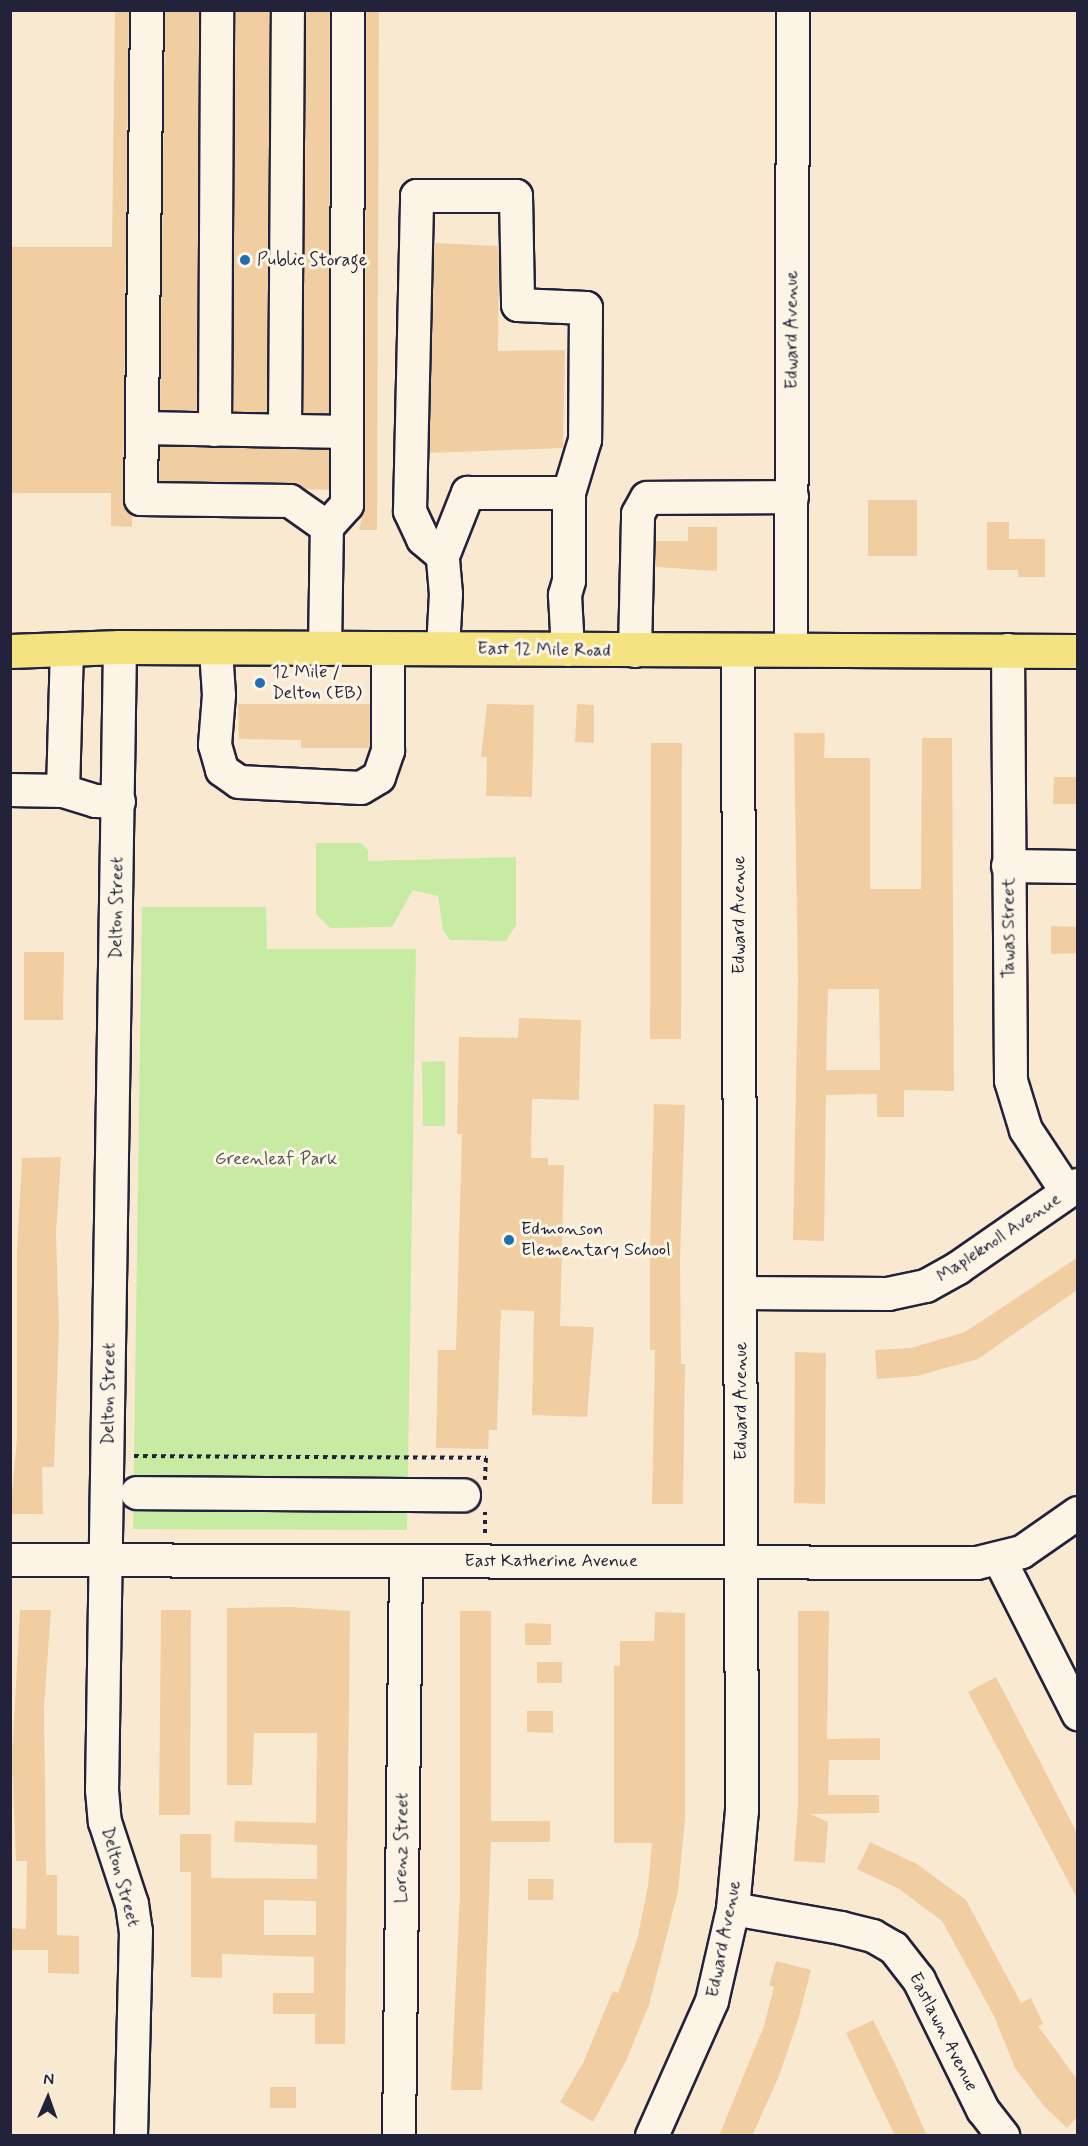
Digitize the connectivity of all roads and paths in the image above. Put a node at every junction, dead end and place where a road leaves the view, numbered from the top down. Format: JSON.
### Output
{"nodes":[{"id":1,"x":147,"y":10,"type":"edge"},
{"id":2,"x":217,"y":10,"type":"edge"},
{"id":3,"x":288,"y":10,"type":"edge"},
{"id":4,"x":348,"y":10,"type":"edge"},
{"id":5,"x":793,"y":10,"type":"edge"},
{"id":6,"x":142,"y":428,"type":"junction"},
{"id":7,"x":215,"y":430,"type":"junction"},
{"id":8,"x":285,"y":431,"type":"junction"},
{"id":9,"x":346,"y":432,"type":"junction"},
{"id":10,"x":569,"y":493,"type":"junction"},
{"id":11,"x":792,"y":497,"type":"junction"},
{"id":12,"x":327,"y":527,"type":"junction"},
{"id":13,"x":443,"y":556,"type":"junction"},
{"id":14,"x":120,"y":647,"type":"junction"},
{"id":15,"x":325,"y":649,"type":"junction"},
{"id":16,"x":443,"y":649,"type":"junction"},
{"id":17,"x":67,"y":650,"type":"junction"},
{"id":18,"x":216,"y":650,"type":"junction"},
{"id":19,"x":388,"y":650,"type":"junction"},
{"id":20,"x":568,"y":650,"type":"junction"},
{"id":21,"x":791,"y":650,"type":"junction"},
{"id":22,"x":1008,"y":650,"type":"junction"},
{"id":23,"x":10,"y":651,"type":"edge"},
{"id":24,"x":635,"y":651,"type":"junction"},
{"id":25,"x":738,"y":651,"type":"junction"},
{"id":26,"x":1077,"y":651,"type":"edge"},
{"id":27,"x":10,"y":790,"type":"edge"},
{"id":28,"x":63,"y":791,"type":"junction"},
{"id":29,"x":119,"y":802,"type":"junction"},
{"id":30,"x":1008,"y":866,"type":"junction"},
{"id":31,"x":1077,"y":867,"type":"edge"},
{"id":32,"x":1072,"y":1189,"type":"edge"},
{"id":33,"x":740,"y":1293,"type":"junction"},
{"id":34,"x":130,"y":1456,"type":"dead end"},
{"id":35,"x":486,"y":1458,"type":"dead end"},
{"id":36,"x":137,"y":1493,"type":"dead end"},
{"id":37,"x":464,"y":1495,"type":"dead end"},
{"id":38,"x":1077,"y":1513,"type":"edge"},
{"id":39,"x":10,"y":1560,"type":"edge"},
{"id":40,"x":107,"y":1560,"type":"junction"},
{"id":41,"x":1000,"y":1560,"type":"junction"},
{"id":42,"x":406,"y":1561,"type":"junction"},
{"id":43,"x":741,"y":1562,"type":"junction"},
{"id":44,"x":1077,"y":1714,"type":"edge"},
{"id":45,"x":733,"y":1909,"type":"junction"},
{"id":46,"x":131,"y":2136,"type":"edge"},
{"id":47,"x":399,"y":2136,"type":"edge"},
{"id":48,"x":652,"y":2136,"type":"edge"},
{"id":49,"x":1003,"y":2136,"type":"edge"}],
"edges":[{"from":1,"to":6,"type":"street"},
{"from":2,"to":7,"type":"street"},
{"from":3,"to":8,"type":"street"},
{"from":4,"to":9,"type":"street"},
{"from":5,"to":11,"type":"street","name":"Edward Avenue"},
{"from":6,"to":7,"type":"street"},
{"from":6,"to":12,"type":"street"},
{"from":7,"to":8,"type":"street"},
{"from":8,"to":9,"type":"street"},
{"from":9,"to":12,"type":"street"},
{"from":10,"to":13,"type":"street"},
{"from":10,"to":13,"type":"street"},
{"from":10,"to":20,"type":"street"},
{"from":11,"to":21,"type":"street","name":"Edward Avenue"},
{"from":11,"to":24,"type":"street"},
{"from":12,"to":15,"type":"street"},
{"from":13,"to":16,"type":"street"},
{"from":14,"to":17,"type":"main road","name":"East 12 Mile Road"},
{"from":14,"to":18,"type":"main road","name":"East 12 Mile Road"},
{"from":14,"to":29,"type":"street","name":"Delton Street"},
{"from":15,"to":18,"type":"main road","name":"East 12 Mile Road"},
{"from":15,"to":19,"type":"main road","name":"East 12 Mile Road"},
{"from":16,"to":19,"type":"main road","name":"East 12 Mile Road"},
{"from":16,"to":20,"type":"main road","name":"East 12 Mile Road"},
{"from":17,"to":23,"type":"main road","name":"East 12 Mile Road"},
{"from":17,"to":28,"type":"street"},
{"from":18,"to":19,"type":"street"},
{"from":20,"to":24,"type":"main road","name":"East 12 Mile Road"},
{"from":21,"to":22,"type":"main road","name":"East 12 Mile Road"},
{"from":21,"to":25,"type":"main road","name":"East 12 Mile Road"},
{"from":22,"to":26,"type":"main road","name":"East 12 Mile Road"},
{"from":22,"to":30,"type":"street","name":"Tawas Street"},
{"from":24,"to":25,"type":"main road","name":"East 12 Mile Road"},
{"from":25,"to":33,"type":"street","name":"Edward Avenue"},
{"from":27,"to":28,"type":"street"},
{"from":28,"to":29,"type":"street"},
{"from":29,"to":40,"type":"street","name":"Delton Street"},
{"from":30,"to":31,"type":"street"},
{"from":30,"to":32,"type":"street","name":"Tawas Street"},
{"from":32,"to":33,"type":"street","name":"Mapleknoll Avenue"},
{"from":33,"to":43,"type":"street","name":"Edward Avenue"},
{"from":34,"to":35,"type":"path"},
{"from":36,"to":37,"type":"street"},
{"from":38,"to":41,"type":"street","name":"East Katherine Avenue"},
{"from":39,"to":40,"type":"street","name":"East Katherine Avenue"},
{"from":40,"to":42,"type":"street","name":"East Katherine Avenue"},
{"from":40,"to":46,"type":"street","name":"Delton Street"},
{"from":41,"to":43,"type":"street","name":"East Katherine Avenue"},
{"from":41,"to":44,"type":"street"},
{"from":42,"to":43,"type":"street","name":"East Katherine Avenue"},
{"from":42,"to":47,"type":"street","name":"Lorenz Street"},
{"from":43,"to":45,"type":"street","name":"Edward Avenue"},
{"from":45,"to":48,"type":"street","name":"Edward Avenue"},
{"from":45,"to":49,"type":"street","name":"Eastlawn Avenue"}]}
